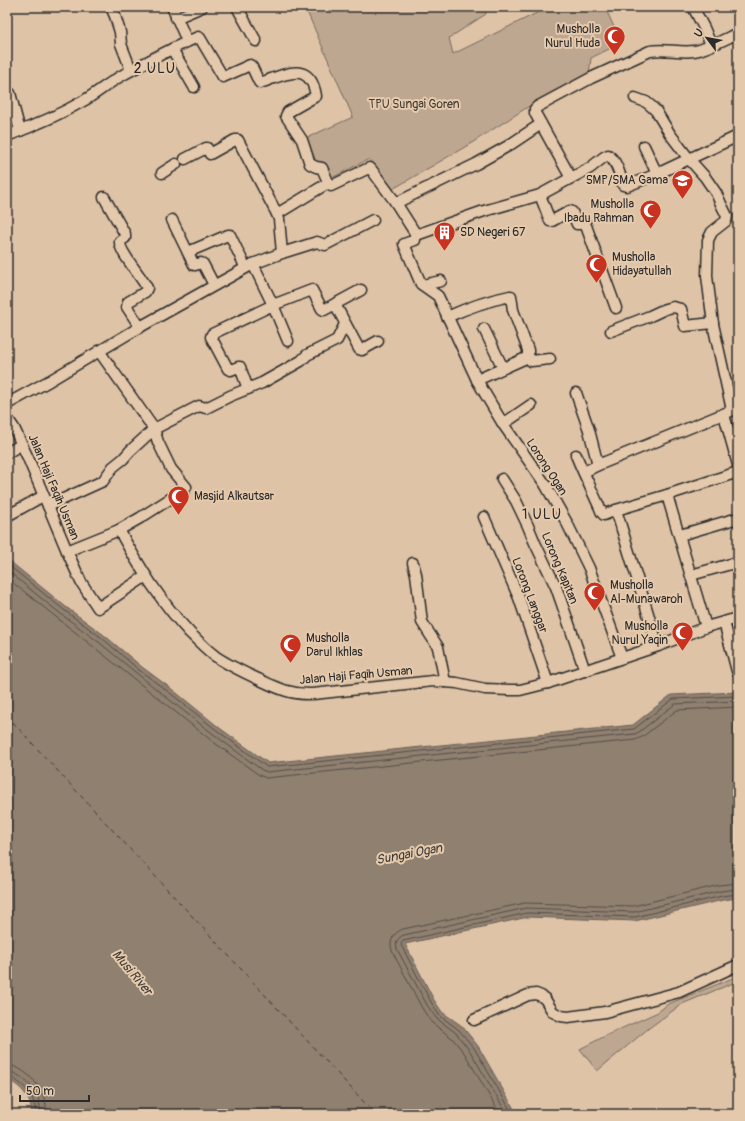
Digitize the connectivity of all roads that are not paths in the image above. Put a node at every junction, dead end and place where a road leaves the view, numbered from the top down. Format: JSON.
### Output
{"nodes":[{"id":1,"x":111,"y":7,"type":"edge"},
{"id":2,"x":172,"y":7,"type":"edge"},
{"id":3,"x":202,"y":7,"type":"edge"},
{"id":4,"x":237,"y":7,"type":"edge"},
{"id":5,"x":693,"y":7,"type":"edge"},
{"id":6,"x":176,"y":18,"type":"junction"},
{"id":7,"x":738,"y":33,"type":"edge"},
{"id":8,"x":187,"y":41,"type":"junction"},
{"id":9,"x":256,"y":41,"type":"dead end"},
{"id":10,"x":711,"y":45,"type":"junction"},
{"id":11,"x":172,"y":48,"type":"junction"},
{"id":12,"x":131,"y":70,"type":"junction"},
{"id":13,"x":194,"y":87,"type":"dead end"},
{"id":14,"x":10,"y":93,"type":"dead end"},
{"id":15,"x":635,"y":98,"type":"dead end"},
{"id":16,"x":541,"y":124,"type":"junction"},
{"id":17,"x":20,"y":131,"type":"junction"},
{"id":18,"x":7,"y":136,"type":"edge"},
{"id":19,"x":738,"y":136,"type":"edge"},
{"id":20,"x":644,"y":146,"type":"dead end"},
{"id":21,"x":185,"y":159,"type":"dead end"},
{"id":22,"x":688,"y":159,"type":"junction"},
{"id":23,"x":176,"y":164,"type":"dead end"},
{"id":24,"x":162,"y":172,"type":"dead end"},
{"id":25,"x":657,"y":174,"type":"junction"},
{"id":26,"x":571,"y":178,"type":"junction"},
{"id":27,"x":328,"y":183,"type":"junction"},
{"id":28,"x":540,"y":195,"type":"junction"},
{"id":29,"x":104,"y":197,"type":"dead end"},
{"id":30,"x":396,"y":203,"type":"junction"},
{"id":31,"x":277,"y":214,"type":"junction"},
{"id":32,"x":172,"y":220,"type":"dead end"},
{"id":33,"x":373,"y":220,"type":"dead end"},
{"id":34,"x":415,"y":233,"type":"junction"},
{"id":35,"x":188,"y":252,"type":"junction"},
{"id":36,"x":282,"y":253,"type":"junction"},
{"id":37,"x":249,"y":266,"type":"junction"},
{"id":38,"x":441,"y":282,"type":"dead end"},
{"id":39,"x":214,"y":285,"type":"junction"},
{"id":40,"x":423,"y":285,"type":"junction"},
{"id":41,"x":361,"y":290,"type":"dead end"},
{"id":42,"x":272,"y":303,"type":"junction"},
{"id":43,"x":335,"y":304,"type":"junction"},
{"id":44,"x":616,"y":308,"type":"dead end"},
{"id":45,"x":447,"y":317,"type":"junction"},
{"id":46,"x":713,"y":323,"type":"junction"},
{"id":47,"x":345,"y":324,"type":"junction"},
{"id":48,"x":140,"y":327,"type":"junction"},
{"id":49,"x":484,"y":328,"type":"dead end"},
{"id":50,"x":611,"y":331,"type":"dead end"},
{"id":51,"x":288,"y":341,"type":"dead end"},
{"id":52,"x":378,"y":341,"type":"dead end"},
{"id":53,"x":99,"y":351,"type":"junction"},
{"id":54,"x":528,"y":355,"type":"junction"},
{"id":55,"x":550,"y":359,"type":"dead end"},
{"id":56,"x":503,"y":368,"type":"junction"},
{"id":57,"x":477,"y":380,"type":"junction"},
{"id":58,"x":248,"y":389,"type":"junction"},
{"id":59,"x":576,"y":393,"type":"dead end"},
{"id":60,"x":7,"y":404,"type":"edge"},
{"id":61,"x":531,"y":405,"type":"dead end"},
{"id":62,"x":735,"y":409,"type":"edge"},
{"id":63,"x":7,"y":418,"type":"edge"},
{"id":64,"x":725,"y":418,"type":"dead end"},
{"id":65,"x":503,"y":424,"type":"junction"},
{"id":66,"x":154,"y":429,"type":"junction"},
{"id":67,"x":22,"y":444,"type":"junction"},
{"id":68,"x":7,"y":453,"type":"edge"},
{"id":69,"x":576,"y":455,"type":"dead end"},
{"id":70,"x":598,"y":465,"type":"junction"},
{"id":71,"x":738,"y":465,"type":"edge"},
{"id":72,"x":584,"y":472,"type":"junction"},
{"id":73,"x":738,"y":472,"type":"edge"},
{"id":74,"x":502,"y":479,"type":"dead end"},
{"id":75,"x":667,"y":495,"type":"junction"},
{"id":76,"x":43,"y":496,"type":"junction"},
{"id":77,"x":48,"y":506,"type":"junction"},
{"id":78,"x":616,"y":510,"type":"junction"},
{"id":79,"x":7,"y":516,"type":"edge"},
{"id":80,"x":484,"y":517,"type":"dead end"},
{"id":81,"x":738,"y":518,"type":"edge"},
{"id":82,"x":119,"y":530,"type":"junction"},
{"id":83,"x":680,"y":535,"type":"junction"},
{"id":84,"x":66,"y":551,"type":"junction"},
{"id":85,"x":738,"y":562,"type":"edge"},
{"id":86,"x":413,"y":563,"type":"dead end"},
{"id":87,"x":691,"y":575,"type":"junction"},
{"id":88,"x":146,"y":576,"type":"junction"},
{"id":89,"x":738,"y":618,"type":"edge"},
{"id":90,"x":724,"y":622,"type":"junction"},
{"id":91,"x":706,"y":627,"type":"junction"},
{"id":92,"x":658,"y":646,"type":"junction"},
{"id":93,"x":622,"y":658,"type":"junction"},
{"id":94,"x":585,"y":671,"type":"junction"},
{"id":95,"x":738,"y":671,"type":"edge"},
{"id":96,"x":445,"y":682,"type":"junction"},
{"id":97,"x":548,"y":683,"type":"junction"},
{"id":98,"x":738,"y":965,"type":"edge"},
{"id":99,"x":474,"y":1020,"type":"dead end"}],
"edges":[{"from":1,"to":12,"type":"street"},
{"from":2,"to":6,"type":"street"},
{"from":3,"to":6,"type":"street"},
{"from":4,"to":9,"type":"street"},
{"from":5,"to":10,"type":"street"},
{"from":6,"to":8,"type":"street"},
{"from":7,"to":10,"type":"street"},
{"from":8,"to":11,"type":"street"},
{"from":8,"to":27,"type":"street"},
{"from":10,"to":16,"type":"street"},
{"from":11,"to":12,"type":"street"},
{"from":11,"to":13,"type":"street"},
{"from":12,"to":17,"type":"street"},
{"from":14,"to":17,"type":"street"},
{"from":15,"to":22,"type":"street"},
{"from":16,"to":26,"type":"street"},
{"from":16,"to":30,"type":"street"},
{"from":17,"to":18,"type":"street"},
{"from":19,"to":22,"type":"street"},
{"from":20,"to":25,"type":"street"},
{"from":21,"to":31,"type":"street"},
{"from":22,"to":25,"type":"street"},
{"from":22,"to":46,"type":"street"},
{"from":23,"to":24,"type":"street"},
{"from":25,"to":26,"type":"street"},
{"from":26,"to":28,"type":"street"},
{"from":27,"to":30,"type":"street"},
{"from":27,"to":31,"type":"street"},
{"from":28,"to":34,"type":"street"},
{"from":28,"to":44,"type":"street"},
{"from":29,"to":48,"type":"street"},
{"from":30,"to":34,"type":"street"},
{"from":31,"to":36,"type":"street"},
{"from":32,"to":35,"type":"street"},
{"from":33,"to":36,"type":"street"},
{"from":34,"to":40,"type":"street"},
{"from":35,"to":37,"type":"street"},
{"from":35,"to":39,"type":"street"},
{"from":36,"to":37,"type":"street"},
{"from":37,"to":39,"type":"street"},
{"from":37,"to":42,"type":"street"},
{"from":38,"to":40,"type":"street"},
{"from":39,"to":48,"type":"street"},
{"from":40,"to":45,"type":"street","name":"Lorong Ogan"},
{"from":41,"to":43,"type":"street"},
{"from":42,"to":43,"type":"street"},
{"from":42,"to":51,"type":"street"},
{"from":42,"to":58,"type":"street"},
{"from":43,"to":47,"type":"street"},
{"from":45,"to":54,"type":"street"},
{"from":45,"to":57,"type":"street","name":"Lorong Ogan"},
{"from":46,"to":50,"type":"street"},
{"from":46,"to":62,"type":"street"},
{"from":47,"to":52,"type":"street"},
{"from":47,"to":58,"type":"street"},
{"from":48,"to":53,"type":"street"},
{"from":49,"to":56,"type":"street"},
{"from":53,"to":60,"type":"street"},
{"from":53,"to":66,"type":"street"},
{"from":54,"to":55,"type":"street"},
{"from":54,"to":56,"type":"street"},
{"from":56,"to":57,"type":"street"},
{"from":57,"to":65,"type":"street","name":"Lorong Ogan"},
{"from":58,"to":66,"type":"street"},
{"from":59,"to":70,"type":"street"},
{"from":61,"to":65,"type":"street"},
{"from":62,"to":70,"type":"street"},
{"from":63,"to":67,"type":"street","name":"Jalan Haji Faqih Usman"},
{"from":64,"to":71,"type":"street"},
{"from":65,"to":93,"type":"street","name":"Lorong Ogan"},
{"from":66,"to":77,"type":"street"},
{"from":66,"to":82,"type":"street"},
{"from":67,"to":68,"type":"street"},
{"from":67,"to":76,"type":"street","name":"Jalan Haji Faqih Usman"},
{"from":69,"to":72,"type":"street"},
{"from":70,"to":72,"type":"street"},
{"from":72,"to":78,"type":"street"},
{"from":73,"to":75,"type":"street"},
{"from":74,"to":94,"type":"street","name":"Lorong Kapitan"},
{"from":75,"to":78,"type":"street"},
{"from":75,"to":83,"type":"street"},
{"from":76,"to":77,"type":"street","name":"Jalan Haji Faqih Usman"},
{"from":76,"to":79,"type":"street"},
{"from":77,"to":84,"type":"street","name":"Jalan Haji Faqih Usman"},
{"from":78,"to":92,"type":"street"},
{"from":80,"to":97,"type":"street","name":"Lorong Langgar"},
{"from":81,"to":83,"type":"street"},
{"from":82,"to":84,"type":"street","name":"Jalan Haji Faqih Usman"},
{"from":82,"to":88,"type":"street","name":"Jalan Haji Faqih Usman"},
{"from":83,"to":87,"type":"street"},
{"from":84,"to":88,"type":"street"},
{"from":85,"to":87,"type":"street"},
{"from":86,"to":96,"type":"street"},
{"from":87,"to":91,"type":"street"},
{"from":88,"to":96,"type":"street","name":"Jalan Haji Faqih Usman"},
{"from":89,"to":90,"type":"street","name":"Jalan Haji Faqih Usman"},
{"from":90,"to":91,"type":"street","name":"Jalan Haji Faqih Usman"},
{"from":90,"to":95,"type":"street"},
{"from":91,"to":92,"type":"street","name":"Jalan Haji Faqih Usman"},
{"from":92,"to":93,"type":"street","name":"Jalan Haji Faqih Usman"},
{"from":93,"to":94,"type":"street","name":"Jalan Haji Faqih Usman"},
{"from":94,"to":97,"type":"street","name":"Jalan Haji Faqih Usman"},
{"from":96,"to":97,"type":"street","name":"Jalan Haji Faqih Usman"},
{"from":98,"to":99,"type":"street"}]}
